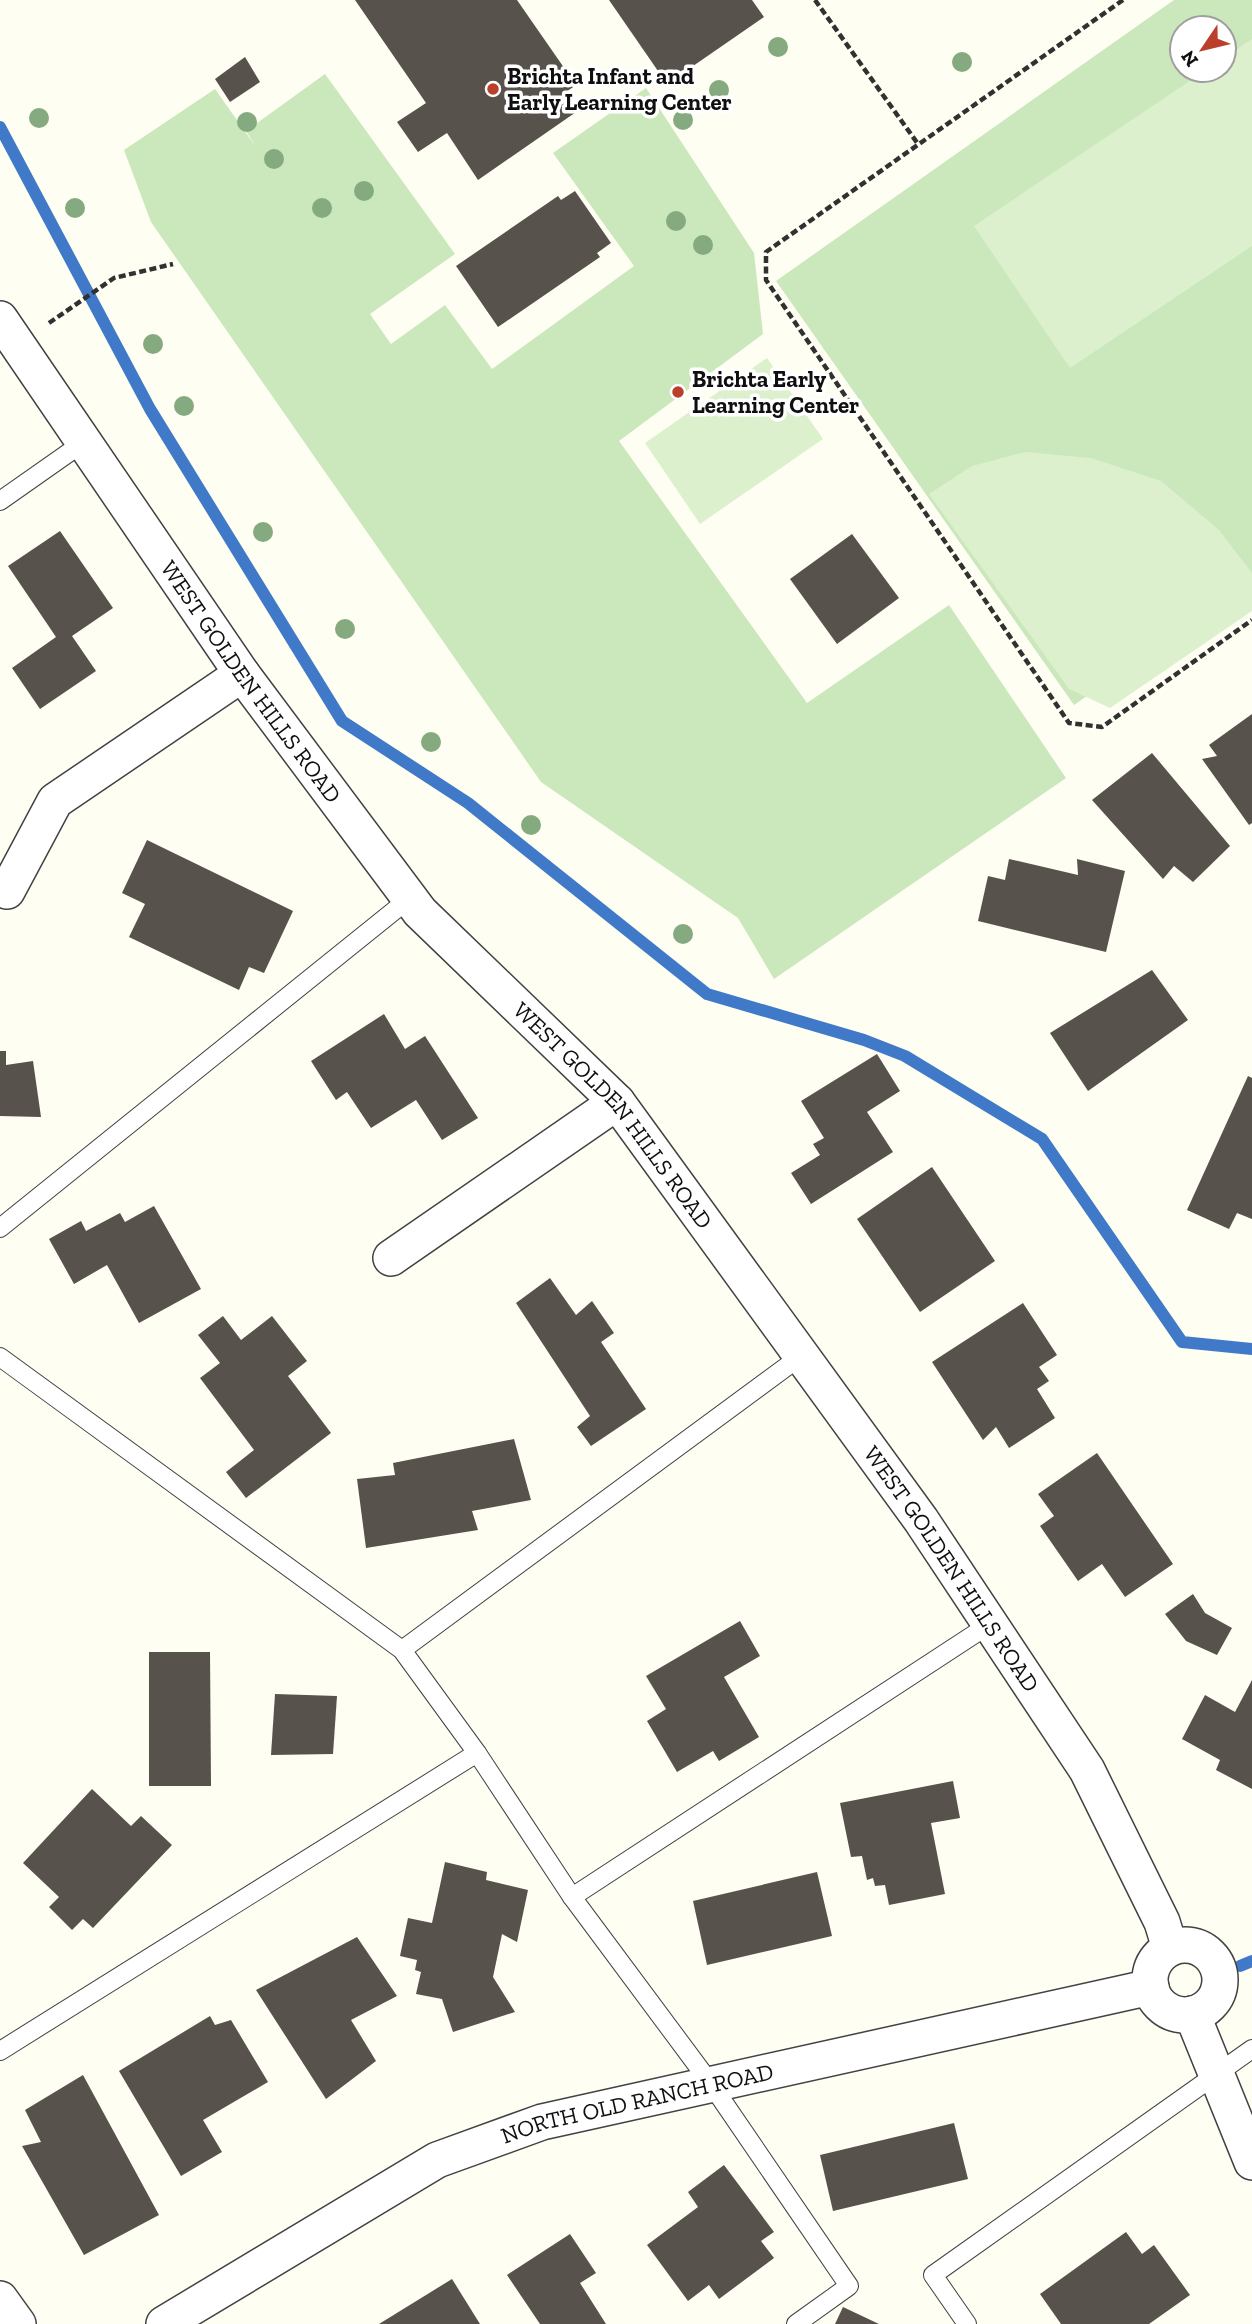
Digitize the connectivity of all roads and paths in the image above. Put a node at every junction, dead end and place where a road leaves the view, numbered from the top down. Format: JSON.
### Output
{"nodes":[{"id":1,"x":815,"y":0,"type":"edge"},
{"id":2,"x":1123,"y":0,"type":"edge"},
{"id":3,"x":918,"y":144,"type":"junction"},
{"id":4,"x":173,"y":264,"type":"dead end"},
{"id":5,"x":0,"y":320,"type":"edge"},
{"id":6,"x":46,"y":325,"type":"dead end"},
{"id":7,"x":84,"y":442,"type":"junction"},
{"id":8,"x":0,"y":501,"type":"edge"},
{"id":9,"x":1252,"y":620,"type":"edge"},
{"id":10,"x":242,"y":674,"type":"junction"},
{"id":11,"x":7,"y":891,"type":"dead end"},
{"id":12,"x":410,"y":898,"type":"junction"},
{"id":13,"x":617,"y":1102,"type":"junction"},
{"id":14,"x":0,"y":1228,"type":"edge"},
{"id":15,"x":391,"y":1258,"type":"dead end"},
{"id":16,"x":802,"y":1356,"type":"junction"},
{"id":17,"x":0,"y":1357,"type":"edge"},
{"id":18,"x":990,"y":1624,"type":"junction"},
{"id":19,"x":402,"y":1650,"type":"junction"},
{"id":20,"x":477,"y":1754,"type":"junction"},
{"id":21,"x":572,"y":1897,"type":"junction"},
{"id":22,"x":1170,"y":1948,"type":"junction"},
{"id":23,"x":1151,"y":1987,"type":"junction"},
{"id":24,"x":1192,"y":2014,"type":"junction"},
{"id":25,"x":1252,"y":2049,"type":"edge"},
{"id":26,"x":0,"y":2051,"type":"edge"},
{"id":27,"x":1217,"y":2074,"type":"junction"},
{"id":28,"x":711,"y":2084,"type":"junction"},
{"id":29,"x":1252,"y":2162,"type":"edge"},
{"id":30,"x":0,"y":2300,"type":"edge"},
{"id":31,"x":18,"y":2324,"type":"edge"},
{"id":32,"x":164,"y":2324,"type":"edge"},
{"id":33,"x":796,"y":2324,"type":"edge"},
{"id":34,"x":967,"y":2324,"type":"edge"}],
"edges":[{"from":1,"to":3,"type":"path"},
{"from":2,"to":3,"type":"path"},
{"from":3,"to":9,"type":"path"},
{"from":4,"to":6,"type":"path"},
{"from":5,"to":7,"type":"street","name":"WEST GOLDEN HILLS ROAD"},
{"from":7,"to":8,"type":"lane"},
{"from":7,"to":10,"type":"street","name":"WEST GOLDEN HILLS ROAD"},
{"from":10,"to":11,"type":"street"},
{"from":10,"to":12,"type":"street","name":"WEST GOLDEN HILLS ROAD"},
{"from":12,"to":13,"type":"street","name":"WEST GOLDEN HILLS ROAD"},
{"from":12,"to":14,"type":"lane"},
{"from":13,"to":15,"type":"street"},
{"from":13,"to":16,"type":"street","name":"WEST GOLDEN HILLS ROAD"},
{"from":16,"to":18,"type":"street","name":"WEST GOLDEN HILLS ROAD"},
{"from":16,"to":19,"type":"lane"},
{"from":17,"to":19,"type":"lane"},
{"from":18,"to":21,"type":"lane"},
{"from":18,"to":22,"type":"street","name":"WEST GOLDEN HILLS ROAD"},
{"from":19,"to":20,"type":"lane"},
{"from":20,"to":21,"type":"lane"},
{"from":20,"to":26,"type":"lane"},
{"from":21,"to":28,"type":"lane"},
{"from":22,"to":23,"type":"street"},
{"from":22,"to":24,"type":"street"},
{"from":23,"to":24,"type":"street"},
{"from":23,"to":28,"type":"street","name":"NORTH OLD RANCH ROAD"},
{"from":24,"to":27,"type":"street"},
{"from":25,"to":27,"type":"lane"},
{"from":27,"to":29,"type":"street"},
{"from":27,"to":34,"type":"lane"},
{"from":28,"to":32,"type":"street","name":"NORTH OLD RANCH ROAD"},
{"from":28,"to":33,"type":"lane"},
{"from":30,"to":31,"type":"street"}]}
